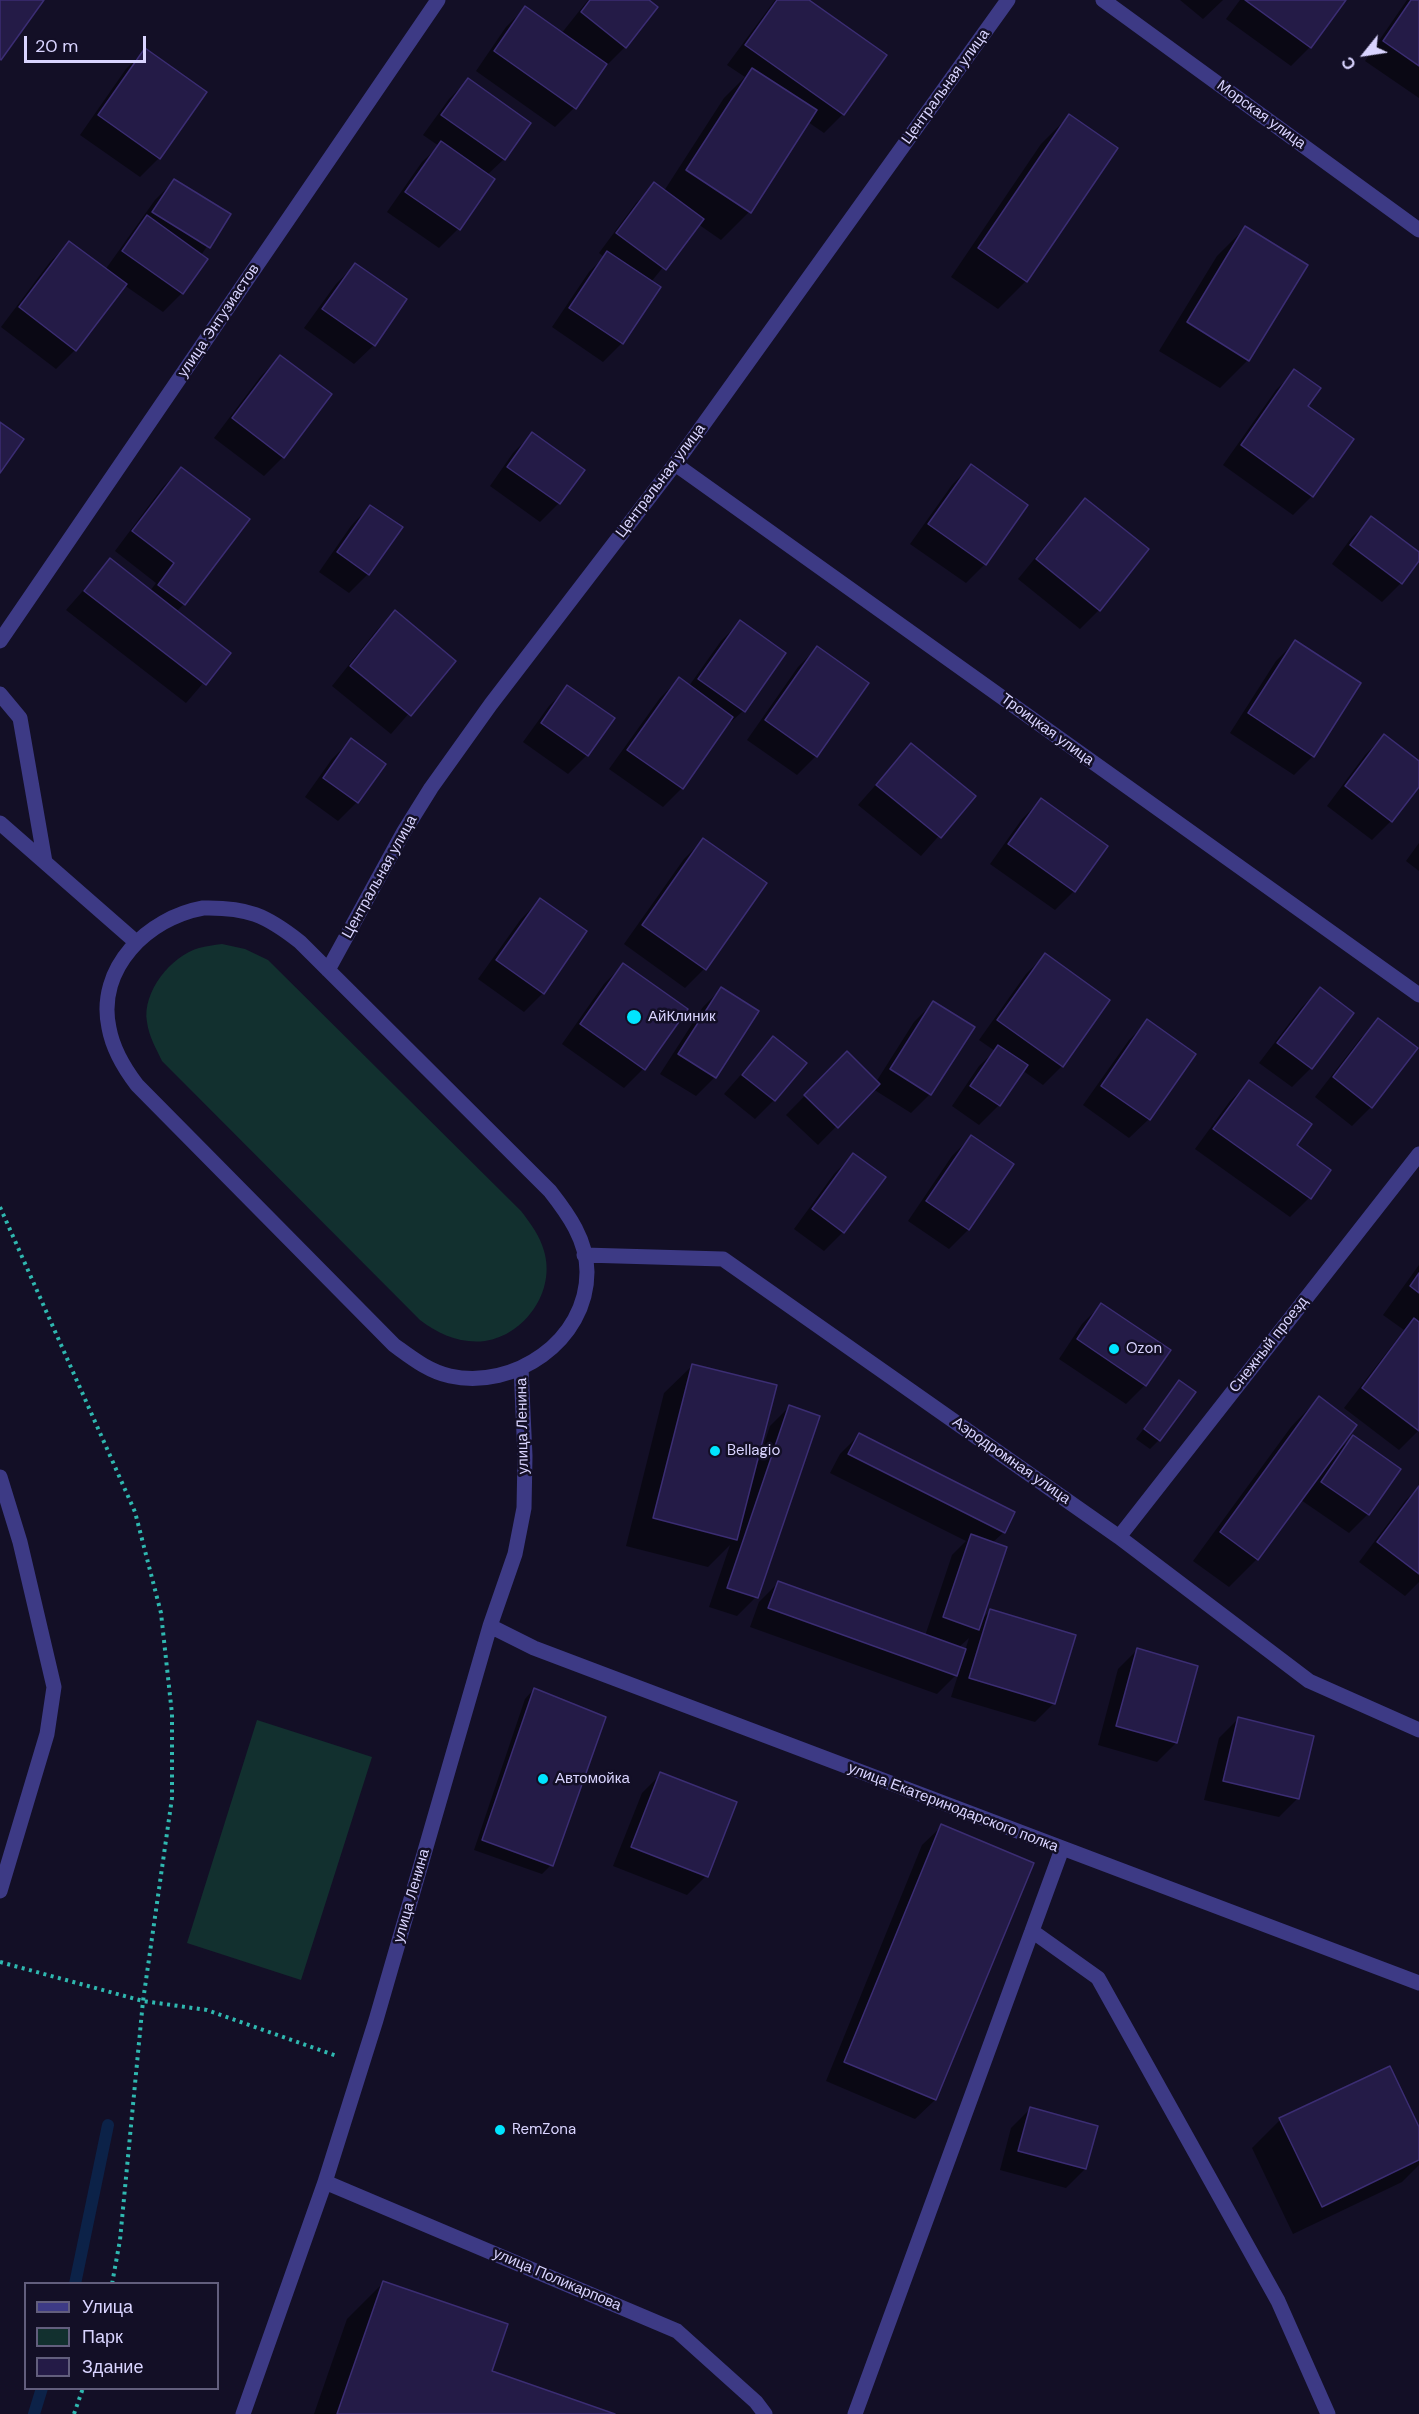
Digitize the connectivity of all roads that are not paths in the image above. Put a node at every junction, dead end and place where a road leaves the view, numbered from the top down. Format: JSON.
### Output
{"nodes":[{"id":1,"x":438,"y":0,"type":"edge"},
{"id":2,"x":1008,"y":0,"type":"edge"},
{"id":3,"x":1103,"y":0,"type":"edge"},
{"id":4,"x":1419,"y":230,"type":"edge"},
{"id":5,"x":675,"y":464,"type":"junction"},
{"id":6,"x":0,"y":641,"type":"edge"},
{"id":7,"x":0,"y":694,"type":"edge"},
{"id":8,"x":0,"y":823,"type":"edge"},
{"id":9,"x":45,"y":862,"type":"junction"},
{"id":10,"x":136,"y":942,"type":"junction"},
{"id":11,"x":328,"y":970,"type":"junction"},
{"id":12,"x":1419,"y":995,"type":"edge"},
{"id":13,"x":1419,"y":1154,"type":"edge"},
{"id":14,"x":584,"y":1255,"type":"junction"},
{"id":15,"x":521,"y":1368,"type":"junction"},
{"id":16,"x":0,"y":1477,"type":"edge"},
{"id":17,"x":1119,"y":1537,"type":"junction"},
{"id":18,"x":490,"y":1626,"type":"junction"},
{"id":19,"x":1419,"y":1730,"type":"edge"},
{"id":20,"x":1062,"y":1849,"type":"junction"},
{"id":21,"x":0,"y":1891,"type":"edge"},
{"id":22,"x":1032,"y":1931,"type":"junction"},
{"id":23,"x":1419,"y":1983,"type":"edge"},
{"id":24,"x":324,"y":2182,"type":"junction"},
{"id":25,"x":243,"y":2414,"type":"edge"},
{"id":26,"x":765,"y":2414,"type":"edge"},
{"id":27,"x":855,"y":2414,"type":"edge"},
{"id":28,"x":1328,"y":2414,"type":"edge"}],
"edges":[{"from":1,"to":6,"type":"street","name":"улица Энтузиастов"},
{"from":2,"to":5,"type":"street","name":"Центральная улица"},
{"from":3,"to":4,"type":"street","name":"Морская улица"},
{"from":5,"to":11,"type":"street","name":"Центральная улица"},
{"from":5,"to":12,"type":"street","name":"Троицкая улица"},
{"from":7,"to":9,"type":"street"},
{"from":8,"to":9,"type":"street"},
{"from":9,"to":10,"type":"street"},
{"from":10,"to":11,"type":"street"},
{"from":10,"to":15,"type":"street"},
{"from":11,"to":14,"type":"street"},
{"from":13,"to":17,"type":"street","name":"Снежный проезд"},
{"from":14,"to":15,"type":"street"},
{"from":14,"to":17,"type":"street","name":"Аэродромная улица"},
{"from":15,"to":18,"type":"street","name":"улица Ленина"},
{"from":16,"to":21,"type":"street"},
{"from":17,"to":19,"type":"street","name":"Аэродромная улица"},
{"from":18,"to":20,"type":"street","name":"улица Екатеринодарского полка"},
{"from":18,"to":24,"type":"street","name":"улица Ленина"},
{"from":20,"to":22,"type":"street"},
{"from":20,"to":23,"type":"street","name":"улица Екатеринодарского полка"},
{"from":22,"to":27,"type":"street"},
{"from":22,"to":28,"type":"street"},
{"from":24,"to":25,"type":"street","name":"улица Ленина"},
{"from":24,"to":26,"type":"street","name":"улица Поликарпова"}]}
